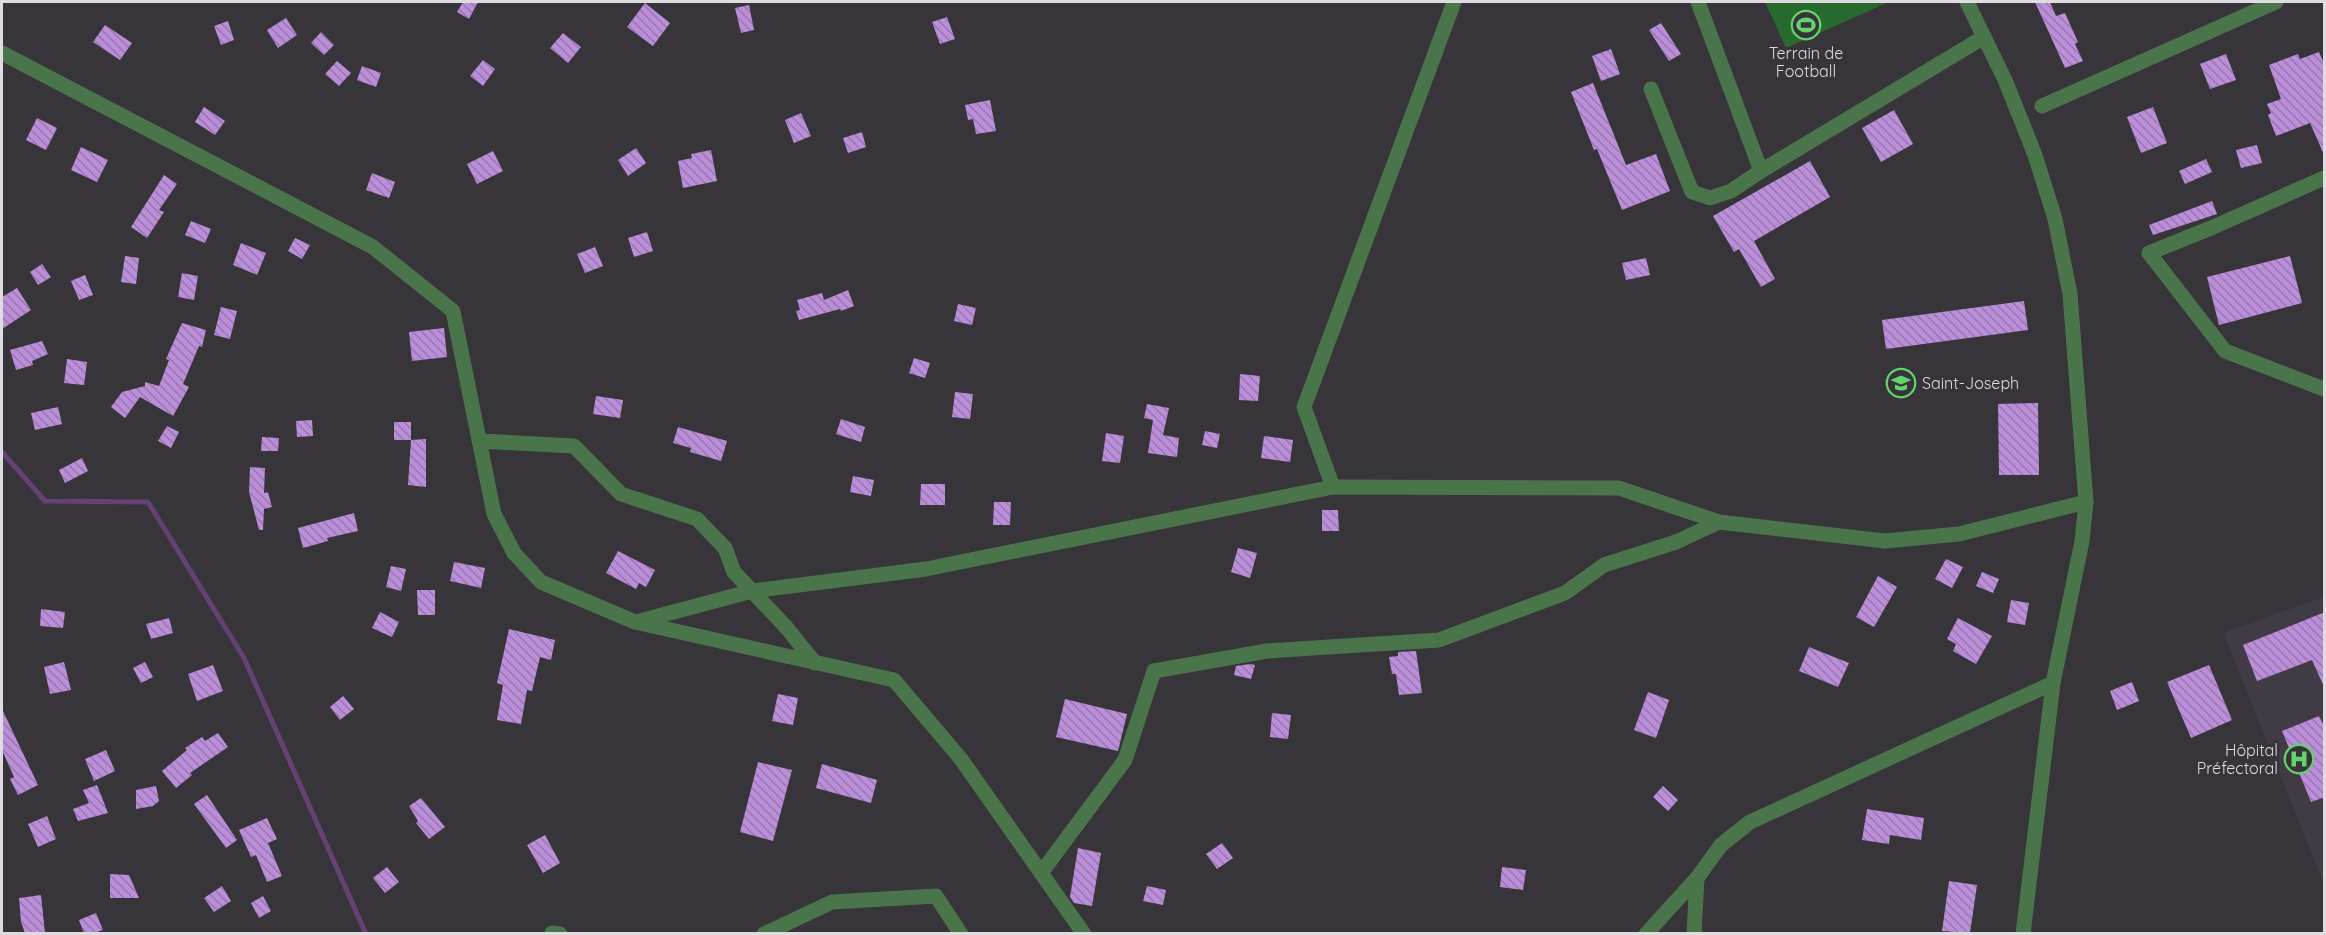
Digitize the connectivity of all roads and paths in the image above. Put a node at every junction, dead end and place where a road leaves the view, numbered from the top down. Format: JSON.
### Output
{"nodes":[{"id":1,"x":1454,"y":2,"type":"edge"},
{"id":2,"x":1698,"y":2,"type":"edge"},
{"id":3,"x":1967,"y":2,"type":"edge"},
{"id":4,"x":2276,"y":2,"type":"edge"},
{"id":5,"x":1984,"y":37,"type":"junction"},
{"id":6,"x":2,"y":53,"type":"edge"},
{"id":7,"x":1650,"y":89,"type":"dead end"},
{"id":8,"x":2042,"y":106,"type":"dead end"},
{"id":9,"x":1761,"y":171,"type":"junction"},
{"id":10,"x":2325,"y":178,"type":"edge"},
{"id":11,"x":2325,"y":389,"type":"edge"},
{"id":12,"x":479,"y":441,"type":"junction"},
{"id":13,"x":1333,"y":487,"type":"junction"},
{"id":14,"x":2085,"y":502,"type":"junction"},
{"id":15,"x":1719,"y":522,"type":"junction"},
{"id":16,"x":752,"y":591,"type":"junction"},
{"id":17,"x":635,"y":622,"type":"junction"},
{"id":18,"x":815,"y":663,"type":"junction"},
{"id":19,"x":2053,"y":684,"type":"junction"},
{"id":20,"x":1041,"y":873,"type":"junction"},
{"id":21,"x":1696,"y":878,"type":"junction"},
{"id":22,"x":764,"y":933,"type":"edge"},
{"id":23,"x":961,"y":933,"type":"edge"},
{"id":24,"x":1084,"y":933,"type":"edge"},
{"id":25,"x":1646,"y":933,"type":"edge"},
{"id":26,"x":1694,"y":933,"type":"edge"},
{"id":27,"x":2023,"y":933,"type":"edge"}],
"edges":[{"from":1,"to":13,"type":"street"},
{"from":2,"to":9,"type":"street"},
{"from":3,"to":5,"type":"street"},
{"from":4,"to":8,"type":"street"},
{"from":5,"to":9,"type":"street"},
{"from":5,"to":14,"type":"street"},
{"from":6,"to":12,"type":"street"},
{"from":7,"to":9,"type":"street"},
{"from":10,"to":11,"type":"street"},
{"from":12,"to":16,"type":"street"},
{"from":12,"to":17,"type":"street"},
{"from":13,"to":15,"type":"street"},
{"from":13,"to":16,"type":"street"},
{"from":14,"to":15,"type":"street"},
{"from":14,"to":19,"type":"street"},
{"from":15,"to":20,"type":"street"},
{"from":16,"to":17,"type":"street"},
{"from":16,"to":18,"type":"street"},
{"from":17,"to":18,"type":"street"},
{"from":18,"to":20,"type":"street"},
{"from":19,"to":21,"type":"street"},
{"from":19,"to":27,"type":"street"},
{"from":20,"to":24,"type":"street"},
{"from":21,"to":25,"type":"street"},
{"from":21,"to":26,"type":"street"},
{"from":22,"to":23,"type":"street"}]}
